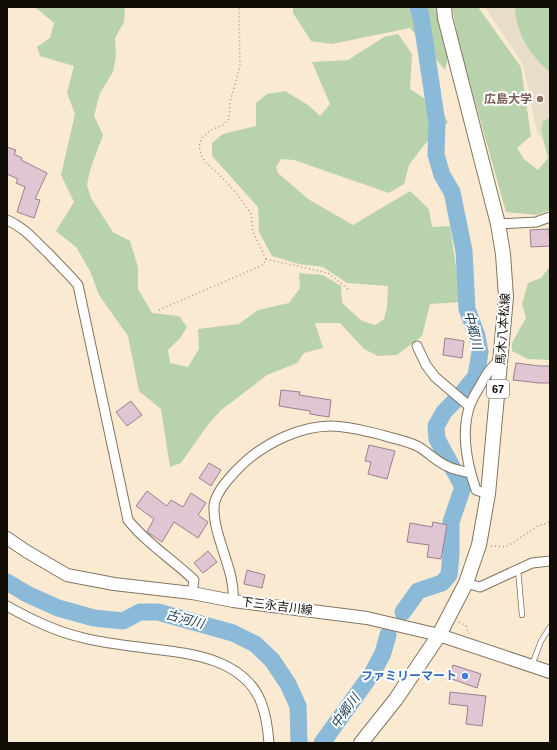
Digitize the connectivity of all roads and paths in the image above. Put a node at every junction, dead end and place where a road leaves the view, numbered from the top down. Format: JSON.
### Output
{"nodes":[{"id":1,"x":239,"y":7,"type":"edge"},
{"id":2,"x":444,"y":7,"type":"edge"},
{"id":3,"x":550,"y":218,"type":"edge"},
{"id":4,"x":7,"y":220,"type":"edge"},
{"id":5,"x":498,"y":224,"type":"junction"},
{"id":6,"x":266,"y":259,"type":"junction"},
{"id":7,"x":348,"y":289,"type":"dead end"},
{"id":8,"x":158,"y":310,"type":"dead end"},
{"id":9,"x":417,"y":346,"type":"dead end"},
{"id":10,"x":501,"y":359,"type":"junction"},
{"id":11,"x":462,"y":400,"type":"junction"},
{"id":12,"x":465,"y":472,"type":"junction"},
{"id":13,"x":488,"y":494,"type":"junction"},
{"id":14,"x":550,"y":522,"type":"edge"},
{"id":15,"x":7,"y":538,"type":"edge"},
{"id":16,"x":479,"y":545,"type":"junction"},
{"id":17,"x":550,"y":561,"type":"edge"},
{"id":18,"x":518,"y":569,"type":"junction"},
{"id":19,"x":466,"y":583,"type":"junction"},
{"id":20,"x":192,"y":593,"type":"junction"},
{"id":21,"x":233,"y":601,"type":"junction"},
{"id":22,"x":7,"y":606,"type":"edge"},
{"id":23,"x":522,"y":615,"type":"dead end"},
{"id":24,"x":550,"y":627,"type":"edge"},
{"id":25,"x":438,"y":634,"type":"junction"},
{"id":26,"x":532,"y":666,"type":"junction"},
{"id":27,"x":550,"y":672,"type":"edge"},
{"id":28,"x":269,"y":743,"type":"edge"},
{"id":29,"x":361,"y":743,"type":"edge"}],
"edges":[{"from":1,"to":6,"type":"path"},
{"from":2,"to":5,"type":"main road","name":"馬木八本松線","number":"67"},
{"from":3,"to":5,"type":"street"},
{"from":4,"to":20,"type":"street"},
{"from":5,"to":10,"type":"main road","name":"馬木八本松線","number":"67"},
{"from":6,"to":7,"type":"path"},
{"from":6,"to":8,"type":"path"},
{"from":9,"to":11,"type":"street"},
{"from":10,"to":11,"type":"street"},
{"from":10,"to":13,"type":"main road","name":"馬木八本松線","number":"67"},
{"from":11,"to":12,"type":"street"},
{"from":12,"to":13,"type":"street"},
{"from":12,"to":21,"type":"street"},
{"from":13,"to":16,"type":"main road","name":"馬木八本松線","number":"67"},
{"from":14,"to":16,"type":"path"},
{"from":15,"to":20,"type":"main road","name":"下三永吉川線"},
{"from":16,"to":19,"type":"main road","name":"馬木八本松線","number":"67"},
{"from":17,"to":18,"type":"street"},
{"from":18,"to":19,"type":"street"},
{"from":18,"to":23,"type":"lane"},
{"from":19,"to":25,"type":"main road","name":"馬木八本松線","number":"67"},
{"from":20,"to":21,"type":"main road","name":"下三永吉川線"},
{"from":21,"to":25,"type":"main road","name":"下三永吉川線"},
{"from":22,"to":28,"type":"street"},
{"from":24,"to":26,"type":"lane"},
{"from":25,"to":26,"type":"main road","name":"下三永吉川線"},
{"from":25,"to":29,"type":"main road","name":"馬木八本松線","number":"67"},
{"from":26,"to":27,"type":"main road","name":"下三永吉川線"}]}
